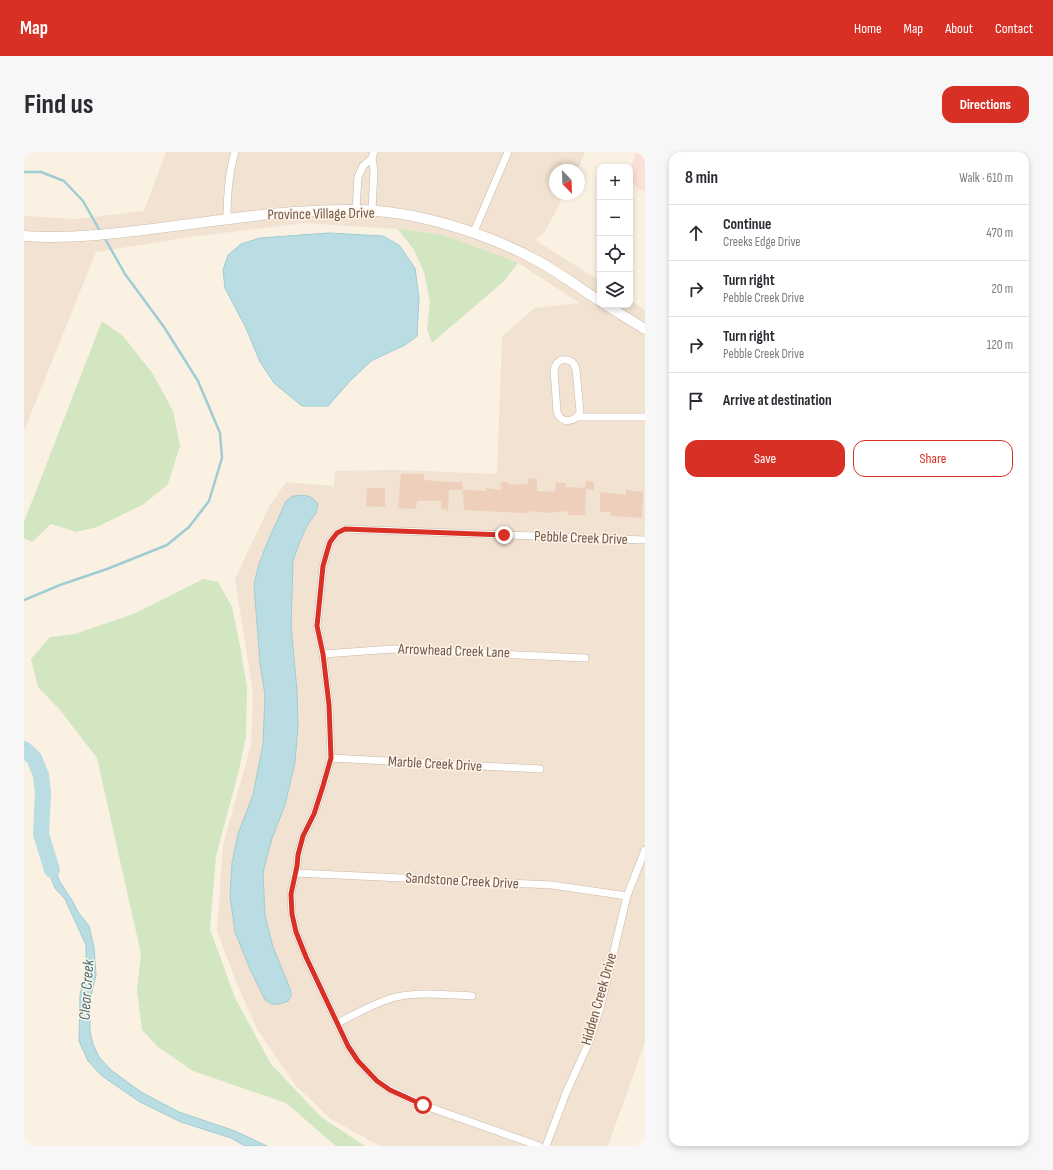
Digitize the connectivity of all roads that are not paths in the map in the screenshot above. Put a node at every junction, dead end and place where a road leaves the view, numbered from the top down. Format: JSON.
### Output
{"nodes":[{"id":1,"x":235,"y":152,"type":"edge"},
{"id":2,"x":508,"y":152,"type":"edge"},
{"id":3,"x":373,"y":155,"type":"edge"},
{"id":4,"x":356,"y":210,"type":"junction"},
{"id":5,"x":372,"y":211,"type":"junction"},
{"id":6,"x":227,"y":219,"type":"junction"},
{"id":7,"x":473,"y":234,"type":"junction"},
{"id":8,"x":24,"y":236,"type":"edge"},
{"id":9,"x":597,"y":299,"type":"edge"},
{"id":10,"x":611,"y":308,"type":"edge"},
{"id":11,"x":645,"y":329,"type":"edge"},
{"id":12,"x":578,"y":417,"type":"junction"},
{"id":13,"x":645,"y":418,"type":"edge"},
{"id":14,"x":645,"y":540,"type":"edge"},
{"id":15,"x":323,"y":654,"type":"junction"},
{"id":16,"x":585,"y":658,"type":"dead end"},
{"id":17,"x":331,"y":758,"type":"junction"},
{"id":18,"x":540,"y":769,"type":"dead end"},
{"id":19,"x":645,"y":850,"type":"edge"},
{"id":20,"x":295,"y":873,"type":"junction"},
{"id":21,"x":627,"y":896,"type":"junction"},
{"id":22,"x":472,"y":996,"type":"dead end"},
{"id":23,"x":338,"y":1022,"type":"junction"},
{"id":24,"x":539,"y":1146,"type":"edge"},
{"id":25,"x":546,"y":1146,"type":"edge"}],
"edges":[{"from":1,"to":6,"type":"street"},
{"from":2,"to":7,"type":"street"},
{"from":3,"to":4,"type":"street"},
{"from":3,"to":5,"type":"street"},
{"from":4,"to":5,"type":"street","name":"Province Village Drive"},
{"from":4,"to":6,"type":"street","name":"Province Village Drive"},
{"from":5,"to":7,"type":"street","name":"Province Village Drive"},
{"from":6,"to":8,"type":"street","name":"Province Village Drive"},
{"from":7,"to":9,"type":"street","name":"Province Village Drive"},
{"from":10,"to":11,"type":"street"},
{"from":12,"to":12,"type":"street"},
{"from":12,"to":13,"type":"street"},
{"from":14,"to":15,"type":"street","name":"Pebble Creek Drive"},
{"from":15,"to":16,"type":"street","name":"Arrowhead Creek Lane"},
{"from":15,"to":17,"type":"street"},
{"from":17,"to":18,"type":"street","name":"Marble Creek Drive"},
{"from":17,"to":20,"type":"street"},
{"from":19,"to":21,"type":"street","name":"Hidden Creek Drive"},
{"from":20,"to":21,"type":"street","name":"Sandstone Creek Drive"},
{"from":20,"to":23,"type":"street"},
{"from":21,"to":25,"type":"street","name":"Hidden Creek Drive"},
{"from":22,"to":23,"type":"street"},
{"from":23,"to":24,"type":"street"}]}
